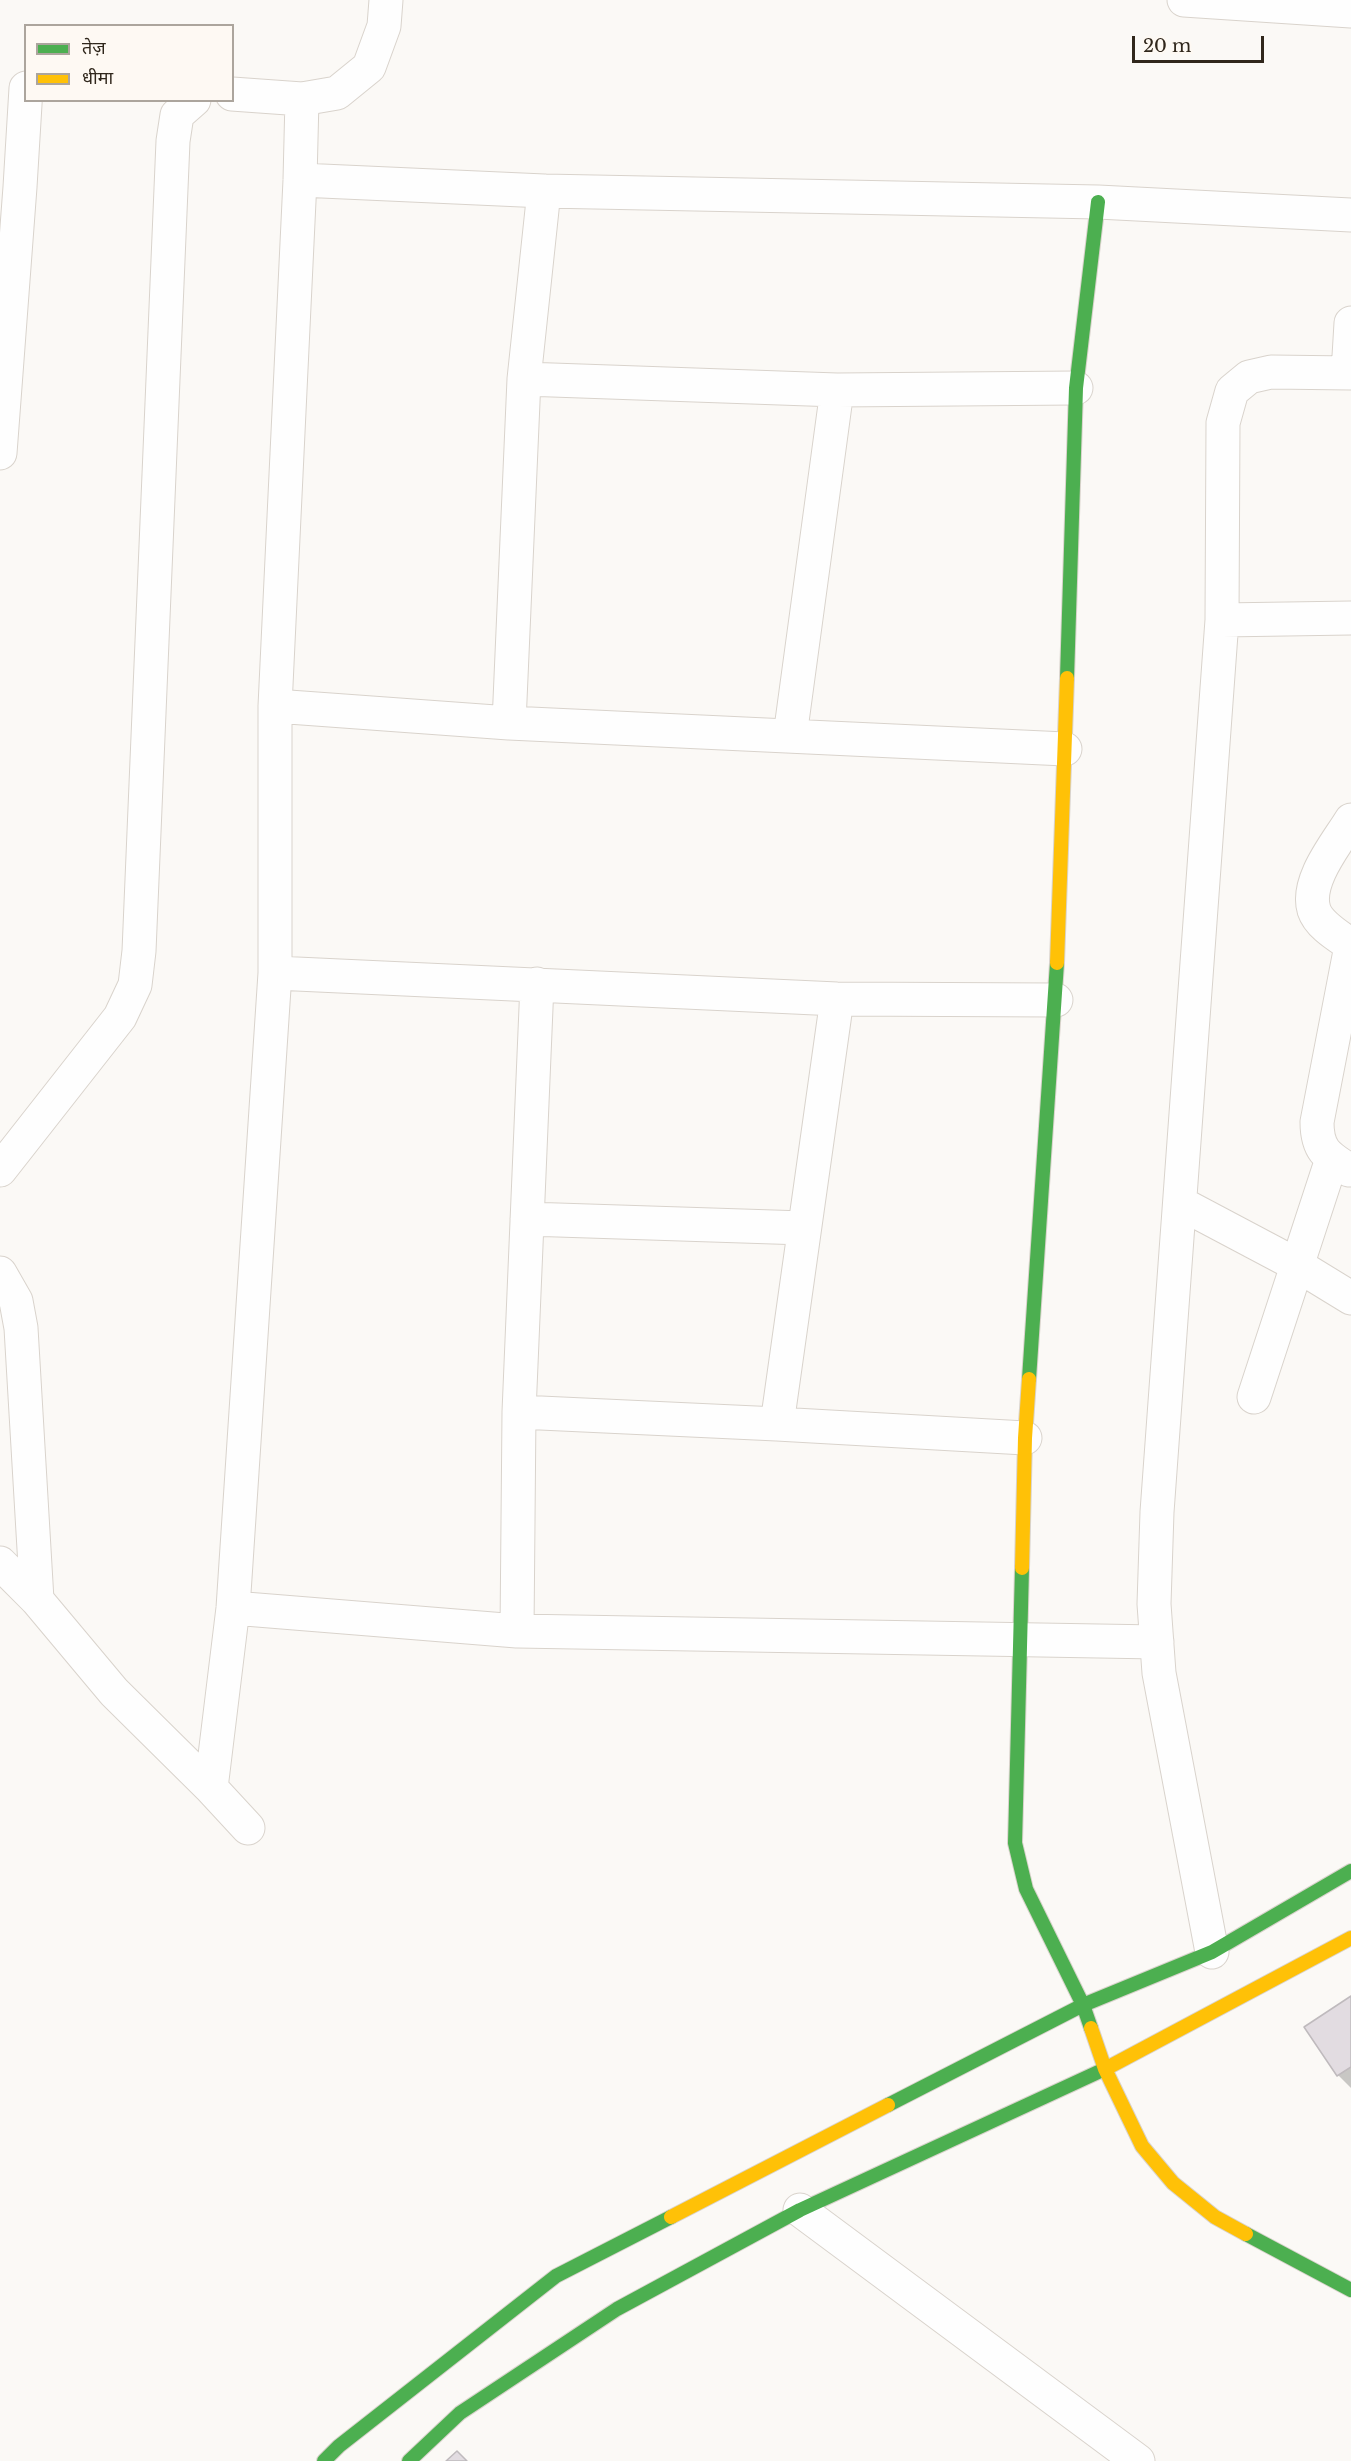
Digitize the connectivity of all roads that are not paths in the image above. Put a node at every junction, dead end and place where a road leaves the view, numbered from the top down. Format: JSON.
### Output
{"nodes":[{"id":1,"x":386,"y":0,"type":"edge"},
{"id":2,"x":1184,"y":0,"type":"edge"},
{"id":3,"x":1351,"y":11,"type":"edge"},
{"id":4,"x":234,"y":94,"type":"edge"},
{"id":5,"x":302,"y":99,"type":"junction"},
{"id":6,"x":24,"y":100,"type":"edge"},
{"id":7,"x":192,"y":102,"type":"edge"},
{"id":8,"x":300,"y":180,"type":"junction"},
{"id":9,"x":10,"y":186,"type":"edge"},
{"id":10,"x":543,"y":191,"type":"junction"},
{"id":11,"x":1098,"y":202,"type":"junction"},
{"id":12,"x":1351,"y":215,"type":"edge"},
{"id":13,"x":1351,"y":323,"type":"edge"},
{"id":14,"x":1350,"y":373,"type":"edge"},
{"id":15,"x":524,"y":379,"type":"junction"},
{"id":16,"x":1076,"y":388,"type":"junction"},
{"id":17,"x":837,"y":390,"type":"junction"},
{"id":18,"x":0,"y":443,"type":"edge"},
{"id":19,"x":0,"y":453,"type":"edge"},
{"id":20,"x":1351,"y":618,"type":"edge"},
{"id":21,"x":1222,"y":620,"type":"junction"},
{"id":22,"x":276,"y":706,"type":"junction"},
{"id":23,"x":508,"y":723,"type":"junction"},
{"id":24,"x":790,"y":736,"type":"junction"},
{"id":25,"x":1065,"y":749,"type":"junction"},
{"id":26,"x":1351,"y":820,"type":"edge"},
{"id":27,"x":1351,"y":946,"type":"edge"},
{"id":28,"x":275,"y":973,"type":"junction"},
{"id":29,"x":537,"y":984,"type":"junction"},
{"id":30,"x":837,"y":999,"type":"junction"},
{"id":31,"x":1056,"y":1000,"type":"junction"},
{"id":32,"x":1341,"y":1165,"type":"edge"},
{"id":33,"x":0,"y":1170,"type":"edge"},
{"id":34,"x":1180,"y":1203,"type":"junction"},
{"id":35,"x":527,"y":1218,"type":"junction"},
{"id":36,"x":804,"y":1228,"type":"junction"},
{"id":37,"x":1297,"y":1265,"type":"junction"},
{"id":38,"x":0,"y":1273,"type":"edge"},
{"id":39,"x":1351,"y":1298,"type":"edge"},
{"id":40,"x":8,"y":1311,"type":"edge"},
{"id":41,"x":1254,"y":1397,"type":"dead end"},
{"id":42,"x":519,"y":1412,"type":"junction"},
{"id":43,"x":777,"y":1424,"type":"junction"},
{"id":44,"x":1025,"y":1438,"type":"junction"},
{"id":45,"x":0,"y":1563,"type":"edge"},
{"id":46,"x":37,"y":1600,"type":"junction"},
{"id":47,"x":233,"y":1608,"type":"junction"},
{"id":48,"x":516,"y":1631,"type":"junction"},
{"id":49,"x":1022,"y":1638,"type":"junction"},
{"id":50,"x":1157,"y":1642,"type":"junction"},
{"id":51,"x":211,"y":1788,"type":"junction"},
{"id":52,"x":248,"y":1828,"type":"dead end"},
{"id":53,"x":1351,"y":1871,"type":"edge"},
{"id":54,"x":1351,"y":1938,"type":"edge"},
{"id":55,"x":1212,"y":1952,"type":"junction"},
{"id":56,"x":1083,"y":2005,"type":"junction"},
{"id":57,"x":1106,"y":2069,"type":"junction"},
{"id":58,"x":800,"y":2210,"type":"junction"},
{"id":59,"x":1351,"y":2290,"type":"edge"},
{"id":60,"x":324,"y":2461,"type":"edge"},
{"id":61,"x":409,"y":2461,"type":"edge"},
{"id":62,"x":1137,"y":2461,"type":"edge"}],
"edges":[{"from":1,"to":5,"type":"street"},
{"from":2,"to":3,"type":"street"},
{"from":4,"to":5,"type":"street"},
{"from":5,"to":8,"type":"street"},
{"from":6,"to":9,"type":"street"},
{"from":7,"to":33,"type":"street"},
{"from":8,"to":10,"type":"street"},
{"from":8,"to":22,"type":"street"},
{"from":9,"to":18,"type":"street"},
{"from":10,"to":11,"type":"street"},
{"from":10,"to":15,"type":"street"},
{"from":11,"to":12,"type":"street"},
{"from":11,"to":16,"type":"main road"},
{"from":13,"to":14,"type":"street"},
{"from":14,"to":21,"type":"street"},
{"from":15,"to":17,"type":"street"},
{"from":15,"to":23,"type":"street"},
{"from":16,"to":17,"type":"street"},
{"from":16,"to":25,"type":"main road"},
{"from":17,"to":24,"type":"street"},
{"from":18,"to":19,"type":"street"},
{"from":20,"to":21,"type":"street"},
{"from":21,"to":34,"type":"street"},
{"from":22,"to":23,"type":"street"},
{"from":22,"to":28,"type":"street"},
{"from":23,"to":24,"type":"street"},
{"from":24,"to":25,"type":"street"},
{"from":25,"to":31,"type":"main road"},
{"from":26,"to":27,"type":"street"},
{"from":27,"to":32,"type":"street"},
{"from":28,"to":29,"type":"street"},
{"from":28,"to":47,"type":"street"},
{"from":29,"to":30,"type":"street"},
{"from":29,"to":35,"type":"street"},
{"from":30,"to":31,"type":"street"},
{"from":30,"to":36,"type":"street"},
{"from":31,"to":44,"type":"main road"},
{"from":32,"to":37,"type":"street"},
{"from":34,"to":37,"type":"street"},
{"from":34,"to":50,"type":"street"},
{"from":35,"to":36,"type":"street"},
{"from":35,"to":42,"type":"street"},
{"from":36,"to":43,"type":"street"},
{"from":37,"to":39,"type":"street"},
{"from":37,"to":41,"type":"street"},
{"from":38,"to":40,"type":"street"},
{"from":40,"to":46,"type":"street"},
{"from":42,"to":43,"type":"street"},
{"from":42,"to":48,"type":"street"},
{"from":43,"to":44,"type":"street"},
{"from":44,"to":49,"type":"main road"},
{"from":45,"to":46,"type":"street"},
{"from":46,"to":51,"type":"street"},
{"from":47,"to":48,"type":"street"},
{"from":47,"to":51,"type":"street"},
{"from":48,"to":49,"type":"street"},
{"from":49,"to":50,"type":"street"},
{"from":49,"to":56,"type":"main road"},
{"from":50,"to":55,"type":"street"},
{"from":51,"to":52,"type":"street"},
{"from":53,"to":55,"type":"main road"},
{"from":54,"to":57,"type":"main road"},
{"from":55,"to":56,"type":"main road"},
{"from":56,"to":57,"type":"main road"},
{"from":56,"to":60,"type":"main road"},
{"from":57,"to":58,"type":"main road"},
{"from":57,"to":59,"type":"main road"},
{"from":58,"to":61,"type":"main road"},
{"from":58,"to":62,"type":"street"}]}
